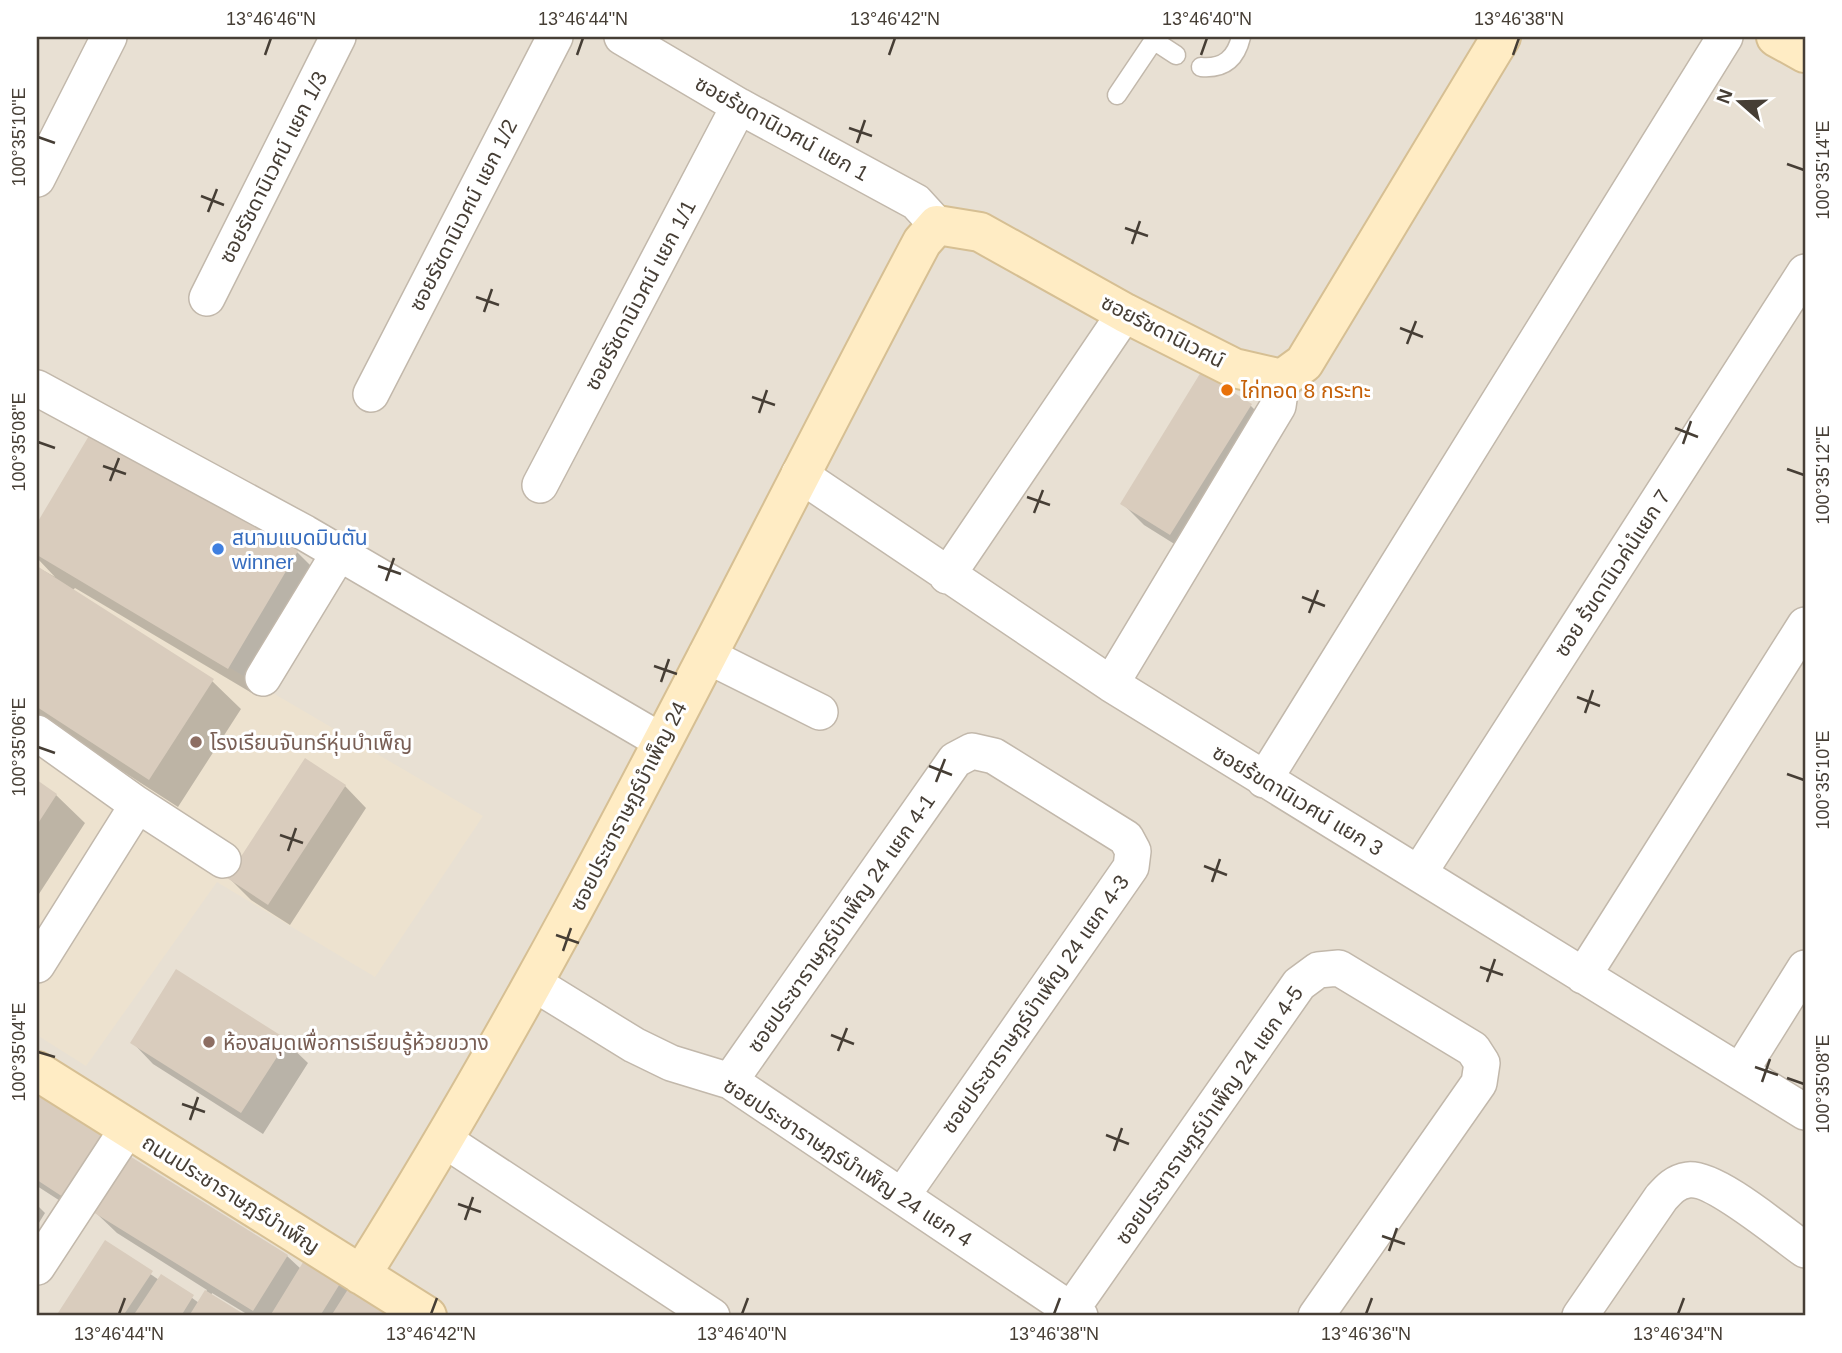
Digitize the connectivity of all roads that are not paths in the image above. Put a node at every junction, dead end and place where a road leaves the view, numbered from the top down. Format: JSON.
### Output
{"nodes":[{"id":1,"x":109,"y":37,"type":"edge"},
{"id":2,"x":338,"y":37,"type":"edge"},
{"id":3,"x":555,"y":37,"type":"edge"},
{"id":4,"x":622,"y":37,"type":"edge"},
{"id":5,"x":1241,"y":37,"type":"edge"},
{"id":6,"x":1501,"y":37,"type":"edge"},
{"id":7,"x":1726,"y":37,"type":"edge"},
{"id":8,"x":1776,"y":37,"type":"edge"},
{"id":9,"x":1154,"y":38,"type":"edge"},
{"id":10,"x":1805,"y":53,"type":"edge"},
{"id":11,"x":1176,"y":55,"type":"dead end"},
{"id":12,"x":1201,"y":67,"type":"dead end"},
{"id":13,"x":1116,"y":95,"type":"dead end"},
{"id":14,"x":739,"y":106,"type":"junction"},
{"id":15,"x":37,"y":179,"type":"edge"},
{"id":16,"x":937,"y":225,"type":"junction"},
{"id":17,"x":1805,"y":272,"type":"edge"},
{"id":18,"x":207,"y":298,"type":"dead end"},
{"id":19,"x":1125,"y":313,"type":"junction"},
{"id":20,"x":1282,"y":379,"type":"junction"},
{"id":21,"x":37,"y":387,"type":"edge"},
{"id":22,"x":371,"y":394,"type":"dead end"},
{"id":23,"x":799,"y":474,"type":"junction"},
{"id":24,"x":540,"y":485,"type":"dead end"},
{"id":25,"x":339,"y":553,"type":"junction"},
{"id":26,"x":947,"y":576,"type":"junction"},
{"id":27,"x":1805,"y":625,"type":"edge"},
{"id":28,"x":706,"y":655,"type":"junction"},
{"id":29,"x":263,"y":678,"type":"dead end"},
{"id":30,"x":1111,"y":684,"type":"junction"},
{"id":31,"x":820,"y":712,"type":"dead end"},
{"id":32,"x":37,"y":733,"type":"edge"},
{"id":33,"x":661,"y":741,"type":"junction"},
{"id":34,"x":1264,"y":780,"type":"junction"},
{"id":35,"x":1060,"y":797,"type":"joint"},
{"id":36,"x":135,"y":803,"type":"junction"},
{"id":37,"x":222,"y":860,"type":"dead end"},
{"id":38,"x":1419,"y":873,"type":"junction"},
{"id":39,"x":37,"y":965,"type":"edge"},
{"id":40,"x":1805,"y":968,"type":"edge"},
{"id":41,"x":1583,"y":976,"type":"junction"},
{"id":42,"x":535,"y":984,"type":"junction"},
{"id":43,"x":37,"y":1070,"type":"edge"},
{"id":44,"x":1740,"y":1072,"type":"junction"},
{"id":45,"x":730,"y":1081,"type":"junction"},
{"id":46,"x":1805,"y":1112,"type":"edge"},
{"id":47,"x":128,"y":1128,"type":"junction"},
{"id":48,"x":446,"y":1141,"type":"junction"},
{"id":49,"x":902,"y":1196,"type":"junction"},
{"id":50,"x":1805,"y":1250,"type":"edge"},
{"id":51,"x":37,"y":1267,"type":"edge"},
{"id":52,"x":361,"y":1275,"type":"junction"},
{"id":53,"x":1075,"y":1313,"type":"edge"},
{"id":54,"x":426,"y":1316,"type":"edge"},
{"id":55,"x":712,"y":1316,"type":"edge"},
{"id":56,"x":1316,"y":1316,"type":"edge"},
{"id":57,"x":1580,"y":1316,"type":"edge"}],
"edges":[{"from":1,"to":15,"type":"street"},
{"from":2,"to":18,"type":"street","name":"ซอยรัชดานิเวศน์ แยก 1/3"},
{"from":3,"to":22,"type":"street","name":"ซอยรัชดานิเวศน์ แยก 1/2"},
{"from":4,"to":14,"type":"street","name":"ซอยร้ขดานิเวศน์ แยก 1"},
{"from":5,"to":12,"type":"lane"},
{"from":6,"to":20,"type":"street"},
{"from":7,"to":34,"type":"street"},
{"from":8,"to":10,"type":"street"},
{"from":9,"to":11,"type":"lane"},
{"from":9,"to":13,"type":"lane"},
{"from":14,"to":16,"type":"street","name":"ซอยร้ขดานิเวศน์ แยก 1"},
{"from":14,"to":24,"type":"street","name":"ซอยรัชดานิเวศน์ แยก 1/1"},
{"from":16,"to":19,"type":"street","name":"ซอยรัชดานิเวศน์"},
{"from":16,"to":23,"type":"street"},
{"from":17,"to":38,"type":"street","name":"ซอย ร้ขดานิเวค่นํแยก 7"},
{"from":19,"to":20,"type":"street","name":"ซอยรัชดานิเวศน์"},
{"from":19,"to":26,"type":"street"},
{"from":20,"to":30,"type":"street"},
{"from":21,"to":25,"type":"street"},
{"from":23,"to":26,"type":"street","name":"ซอยร้ขดานิเวศน์ แยก 3"},
{"from":23,"to":28,"type":"street","name":"ซอยประชาราษฎร์บำเพ็ญ 24"},
{"from":25,"to":29,"type":"street"},
{"from":25,"to":33,"type":"street"},
{"from":26,"to":30,"type":"street","name":"ซอยร้ขดานิเวศน์ แยก 3"},
{"from":27,"to":41,"type":"street"},
{"from":28,"to":31,"type":"street"},
{"from":28,"to":33,"type":"street","name":"ซอยประชาราษฎร์บำเพ็ญ 24"},
{"from":30,"to":34,"type":"street","name":"ซอยร้ขดานิเวศน์ แยก 3"},
{"from":32,"to":36,"type":"street"},
{"from":33,"to":42,"type":"street","name":"ซอยประชาราษฎร์บำเพ็ญ 24"},
{"from":34,"to":38,"type":"street","name":"ซอยร้ขดานิเวศน์ แยก 3"},
{"from":35,"to":45,"type":"street","name":"ซอยประชาราษฎร์บำเพ็ญ 24 แยก 4-1"},
{"from":35,"to":49,"type":"street","name":"ซอยประชาราษฎร์บำเพ็ญ 24 แยก 4-3"},
{"from":36,"to":37,"type":"street"},
{"from":36,"to":39,"type":"street"},
{"from":38,"to":41,"type":"street","name":"ซอยร้ขดานิเวศน์ แยก 3"},
{"from":40,"to":44,"type":"street"},
{"from":41,"to":44,"type":"street","name":"ซอยร้ขดานิเวศน์ แยก 3"},
{"from":42,"to":45,"type":"street","name":"ซอยประชาราษฎร์บำเพ็ญ 24 แยก 4"},
{"from":42,"to":48,"type":"street","name":"ซอยประชาราษฎร์บำเพ็ญ 24"},
{"from":43,"to":47,"type":"street","name":"ถนนประชาราษฎร์บำเพ็ญ"},
{"from":44,"to":46,"type":"street","name":"ซอยร้ขดานิเวศน์ แยก 3"},
{"from":45,"to":49,"type":"street","name":"ซอยประชาราษฎร์บำเพ็ญ 24 แยก 4"},
{"from":47,"to":51,"type":"street"},
{"from":47,"to":52,"type":"street","name":"ถนนประชาราษฎร์บำเพ็ญ"},
{"from":48,"to":52,"type":"street","name":"ซอยประชาราษฎร์บำเพ็ญ 24"},
{"from":48,"to":55,"type":"street"},
{"from":49,"to":53,"type":"street","name":"ซอยประชาราษฎร์บำเพ็ญ 24 แยก 4"},
{"from":50,"to":57,"type":"street"},
{"from":52,"to":54,"type":"street","name":"ถนนประชาราษฎร์บำเพ็ญ"},
{"from":53,"to":56,"type":"street","name":"ซอยประชาราษฎร์บำเพ็ญ 24 แยก 4-5"}]}
